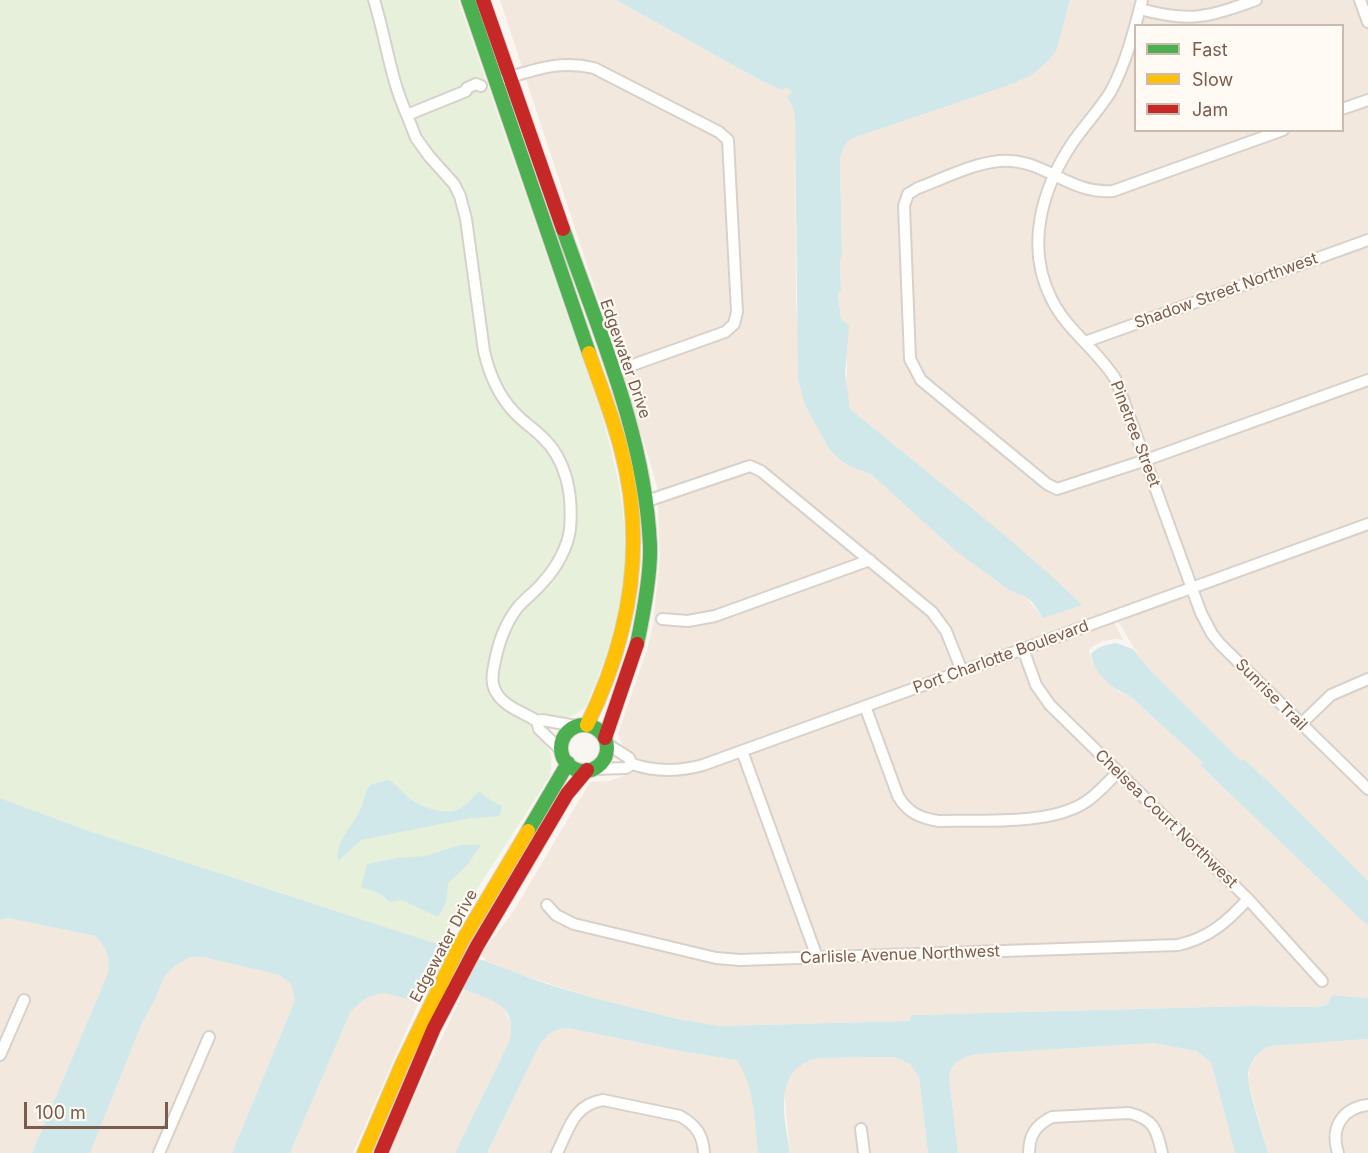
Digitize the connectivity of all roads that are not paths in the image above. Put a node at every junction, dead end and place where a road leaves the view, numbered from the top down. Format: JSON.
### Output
{"nodes":[{"id":1,"x":363,"y":0,"type":"edge"},
{"id":2,"x":468,"y":0,"type":"edge"},
{"id":3,"x":483,"y":0,"type":"edge"},
{"id":4,"x":1256,"y":0,"type":"edge"},
{"id":5,"x":1360,"y":0,"type":"edge"},
{"id":6,"x":1141,"y":4,"type":"edge"},
{"id":7,"x":375,"y":5,"type":"edge"},
{"id":8,"x":1368,"y":22,"type":"edge"},
{"id":9,"x":1135,"y":24,"type":"edge"},
{"id":10,"x":1134,"y":29,"type":"edge"},
{"id":11,"x":511,"y":77,"type":"junction"},
{"id":12,"x":497,"y":82,"type":"junction"},
{"id":13,"x":1368,"y":100,"type":"edge"},
{"id":14,"x":1344,"y":108,"type":"edge"},
{"id":15,"x":407,"y":115,"type":"junction"},
{"id":16,"x":1276,"y":132,"type":"edge"},
{"id":17,"x":1054,"y":176,"type":"junction"},
{"id":18,"x":1368,"y":240,"type":"edge"},
{"id":19,"x":1085,"y":342,"type":"junction"},
{"id":20,"x":613,"y":372,"type":"junction"},
{"id":21,"x":1368,"y":380,"type":"edge"},
{"id":22,"x":1146,"y":460,"type":"junction"},
{"id":23,"x":647,"y":501,"type":"junction"},
{"id":24,"x":1368,"y":525,"type":"edge"},
{"id":25,"x":870,"y":560,"type":"junction"},
{"id":26,"x":1192,"y":588,"type":"junction"},
{"id":27,"x":662,"y":619,"type":"dead end"},
{"id":28,"x":1023,"y":649,"type":"junction"},
{"id":29,"x":962,"y":671,"type":"junction"},
{"id":30,"x":1368,"y":678,"type":"edge"},
{"id":31,"x":865,"y":706,"type":"junction"},
{"id":32,"x":537,"y":721,"type":"junction"},
{"id":33,"x":1300,"y":724,"type":"junction"},
{"id":34,"x":581,"y":726,"type":"junction"},
{"id":35,"x":606,"y":741,"type":"junction"},
{"id":36,"x":742,"y":751,"type":"junction"},
{"id":37,"x":565,"y":757,"type":"junction"},
{"id":38,"x":632,"y":764,"type":"junction"},
{"id":39,"x":591,"y":770,"type":"junction"},
{"id":40,"x":1118,"y":772,"type":"junction"},
{"id":41,"x":1368,"y":789,"type":"edge"},
{"id":42,"x":1248,"y":899,"type":"junction"},
{"id":43,"x":547,"y":905,"type":"dead end"},
{"id":44,"x":817,"y":957,"type":"junction"},
{"id":45,"x":1322,"y":981,"type":"dead end"},
{"id":46,"x":24,"y":1000,"type":"dead end"},
{"id":47,"x":209,"y":1037,"type":"dead end"},
{"id":48,"x":0,"y":1055,"type":"edge"},
{"id":49,"x":1368,"y":1105,"type":"edge"},
{"id":50,"x":861,"y":1129,"type":"dead end"},
{"id":51,"x":159,"y":1153,"type":"edge"},
{"id":52,"x":364,"y":1153,"type":"edge"},
{"id":53,"x":381,"y":1153,"type":"edge"},
{"id":54,"x":557,"y":1153,"type":"edge"},
{"id":55,"x":704,"y":1153,"type":"edge"},
{"id":56,"x":864,"y":1153,"type":"edge"},
{"id":57,"x":1029,"y":1153,"type":"edge"},
{"id":58,"x":1162,"y":1153,"type":"edge"},
{"id":59,"x":1338,"y":1153,"type":"edge"}],
"edges":[{"from":1,"to":7,"type":"street"},
{"from":2,"to":12,"type":"street","name":"Edgewater Drive"},
{"from":3,"to":11,"type":"street","name":"Edgewater Drive"},
{"from":4,"to":6,"type":"street"},
{"from":5,"to":8,"type":"street"},
{"from":6,"to":9,"type":"street","name":"Pinetree Street"},
{"from":7,"to":15,"type":"street"},
{"from":10,"to":17,"type":"street","name":"Pinetree Street"},
{"from":11,"to":12,"type":"street"},
{"from":11,"to":20,"type":"street","name":"Edgewater Drive"},
{"from":11,"to":20,"type":"street"},
{"from":12,"to":15,"type":"street"},
{"from":12,"to":34,"type":"street","name":"Edgewater Drive"},
{"from":13,"to":14,"type":"street"},
{"from":15,"to":32,"type":"street"},
{"from":16,"to":17,"type":"street"},
{"from":17,"to":19,"type":"street","name":"Pinetree Street"},
{"from":17,"to":22,"type":"street"},
{"from":18,"to":19,"type":"street","name":"Shadow Street Northwest"},
{"from":19,"to":22,"type":"street","name":"Pinetree Street"},
{"from":20,"to":23,"type":"street","name":"Edgewater Drive"},
{"from":21,"to":22,"type":"street"},
{"from":22,"to":26,"type":"street","name":"Pinetree Street"},
{"from":23,"to":25,"type":"street"},
{"from":23,"to":35,"type":"street","name":"Edgewater Drive"},
{"from":24,"to":26,"type":"street","name":"Port Charlotte Boulevard"},
{"from":25,"to":27,"type":"street"},
{"from":25,"to":29,"type":"street"},
{"from":26,"to":28,"type":"street","name":"Port Charlotte Boulevard"},
{"from":26,"to":33,"type":"street","name":"Sunrise Trail"},
{"from":28,"to":29,"type":"street","name":"Port Charlotte Boulevard"},
{"from":28,"to":40,"type":"street","name":"Chelsea Court Northwest"},
{"from":29,"to":31,"type":"street","name":"Port Charlotte Boulevard"},
{"from":30,"to":33,"type":"street"},
{"from":31,"to":36,"type":"street","name":"Port Charlotte Boulevard"},
{"from":31,"to":40,"type":"street"},
{"from":32,"to":34,"type":"street"},
{"from":32,"to":37,"type":"street"},
{"from":33,"to":41,"type":"street","name":"Sunrise Trail"},
{"from":34,"to":35,"type":"street"},
{"from":34,"to":37,"type":"street"},
{"from":35,"to":38,"type":"street","name":"Port Charlotte Boulevard"},
{"from":35,"to":39,"type":"street"},
{"from":36,"to":38,"type":"street","name":"Port Charlotte Boulevard"},
{"from":36,"to":44,"type":"street"},
{"from":37,"to":39,"type":"street"},
{"from":37,"to":52,"type":"street","name":"Edgewater Drive"},
{"from":38,"to":39,"type":"street","name":"Port Charlotte Boulevard"},
{"from":39,"to":53,"type":"street","name":"Edgewater Drive"},
{"from":40,"to":42,"type":"street","name":"Chelsea Court Northwest"},
{"from":42,"to":44,"type":"street","name":"Carlisle Avenue Northwest"},
{"from":42,"to":45,"type":"street","name":"Chelsea Court Northwest"},
{"from":43,"to":44,"type":"street","name":"Carlisle Avenue Northwest"},
{"from":46,"to":48,"type":"street"},
{"from":47,"to":51,"type":"street"},
{"from":49,"to":59,"type":"street"},
{"from":50,"to":56,"type":"street"},
{"from":54,"to":55,"type":"street"},
{"from":57,"to":58,"type":"street"}]}
